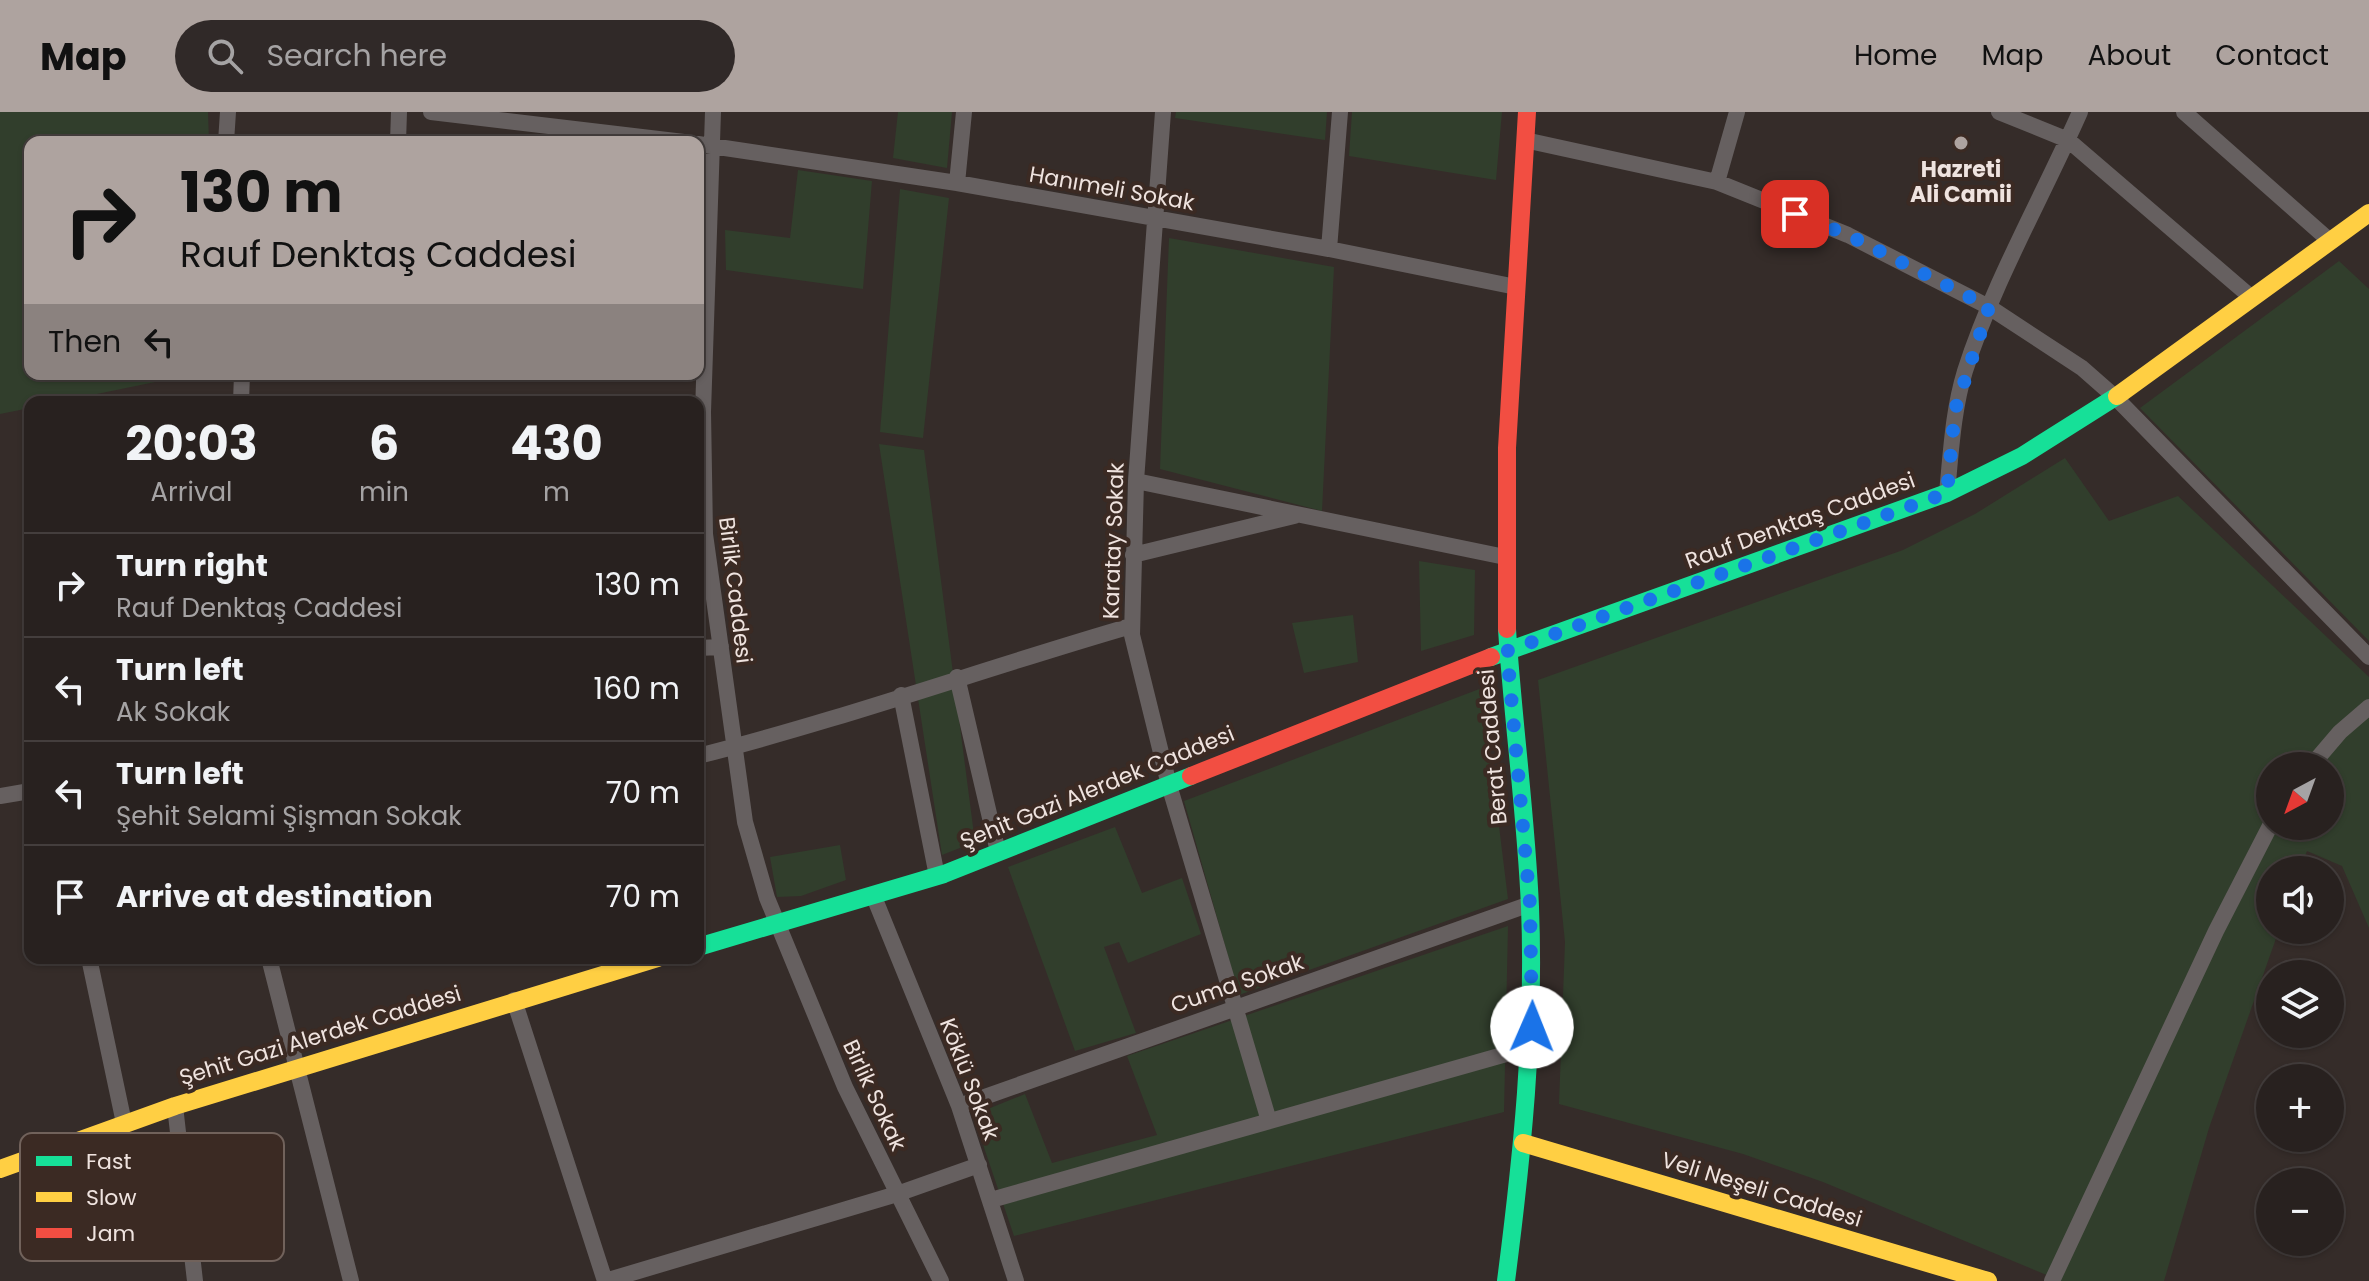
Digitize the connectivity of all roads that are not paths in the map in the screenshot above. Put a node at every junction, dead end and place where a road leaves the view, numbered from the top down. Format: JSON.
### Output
{"nodes":[{"id":1,"x":228,"y":112,"type":"edge"},
{"id":2,"x":399,"y":112,"type":"edge"},
{"id":3,"x":431,"y":112,"type":"edge"},
{"id":4,"x":713,"y":112,"type":"edge"},
{"id":5,"x":964,"y":112,"type":"edge"},
{"id":6,"x":1163,"y":112,"type":"edge"},
{"id":7,"x":1340,"y":112,"type":"edge"},
{"id":8,"x":1527,"y":112,"type":"edge"},
{"id":9,"x":1737,"y":112,"type":"edge"},
{"id":10,"x":1999,"y":112,"type":"edge"},
{"id":11,"x":2080,"y":112,"type":"edge"},
{"id":12,"x":2184,"y":112,"type":"edge"},
{"id":13,"x":226,"y":136,"type":"edge"},
{"id":14,"x":398,"y":136,"type":"edge"},
{"id":15,"x":633,"y":136,"type":"edge"},
{"id":16,"x":1525,"y":140,"type":"junction"},
{"id":17,"x":2068,"y":140,"type":"junction"},
{"id":18,"x":705,"y":144,"type":"edge"},
{"id":19,"x":1717,"y":182,"type":"junction"},
{"id":20,"x":957,"y":183,"type":"junction"},
{"id":21,"x":2369,"y":213,"type":"edge"},
{"id":22,"x":1153,"y":218,"type":"junction"},
{"id":23,"x":2330,"y":241,"type":"junction"},
{"id":24,"x":1329,"y":249,"type":"junction"},
{"id":25,"x":704,"y":250,"type":"edge"},
{"id":26,"x":1516,"y":287,"type":"junction"},
{"id":27,"x":2252,"y":298,"type":"junction"},
{"id":28,"x":1989,"y":307,"type":"junction"},
{"id":29,"x":2115,"y":397,"type":"junction"},
{"id":30,"x":1136,"y":481,"type":"junction"},
{"id":31,"x":1947,"y":493,"type":"junction"},
{"id":32,"x":704,"y":510,"type":"edge"},
{"id":33,"x":1300,"y":514,"type":"junction"},
{"id":34,"x":1133,"y":555,"type":"junction"},
{"id":35,"x":1505,"y":557,"type":"junction"},
{"id":36,"x":1131,"y":626,"type":"junction"},
{"id":37,"x":721,"y":647,"type":"junction"},
{"id":38,"x":704,"y":648,"type":"edge"},
{"id":39,"x":1507,"y":651,"type":"junction"},
{"id":40,"x":2369,"y":657,"type":"edge"},
{"id":41,"x":957,"y":677,"type":"junction"},
{"id":42,"x":901,"y":695,"type":"junction"},
{"id":43,"x":2369,"y":707,"type":"edge"},
{"id":44,"x":735,"y":746,"type":"junction"},
{"id":45,"x":2323,"y":752,"type":"edge"},
{"id":46,"x":704,"y":754,"type":"edge"},
{"id":47,"x":1169,"y":785,"type":"junction"},
{"id":48,"x":24,"y":792,"type":"edge"},
{"id":49,"x":0,"y":796,"type":"edge"},
{"id":50,"x":2263,"y":840,"type":"edge"},
{"id":51,"x":998,"y":852,"type":"junction"},
{"id":52,"x":937,"y":876,"type":"junction"},
{"id":53,"x":874,"y":897,"type":"junction"},
{"id":54,"x":1530,"y":904,"type":"junction"},
{"id":55,"x":778,"y":924,"type":"junction"},
{"id":56,"x":704,"y":945,"type":"edge"},
{"id":57,"x":90,"y":964,"type":"edge"},
{"id":58,"x":270,"y":964,"type":"edge"},
{"id":59,"x":637,"y":964,"type":"edge"},
{"id":60,"x":514,"y":1000,"type":"junction"},
{"id":61,"x":1236,"y":1006,"type":"junction"},
{"id":62,"x":1531,"y":1047,"type":"junction"},
{"id":63,"x":296,"y":1069,"type":"junction"},
{"id":64,"x":175,"y":1106,"type":"junction"},
{"id":65,"x":959,"y":1106,"type":"junction"},
{"id":66,"x":1269,"y":1121,"type":"junction"},
{"id":67,"x":124,"y":1123,"type":"junction"},
{"id":68,"x":97,"y":1133,"type":"edge"},
{"id":69,"x":178,"y":1133,"type":"edge"},
{"id":70,"x":1523,"y":1143,"type":"junction"},
{"id":71,"x":20,"y":1162,"type":"edge"},
{"id":72,"x":979,"y":1165,"type":"junction"},
{"id":73,"x":0,"y":1169,"type":"edge"},
{"id":74,"x":897,"y":1194,"type":"junction"},
{"id":75,"x":991,"y":1200,"type":"junction"},
{"id":76,"x":193,"y":1261,"type":"edge"},
{"id":77,"x":195,"y":1281,"type":"edge"},
{"id":78,"x":351,"y":1281,"type":"edge"},
{"id":79,"x":605,"y":1281,"type":"edge"},
{"id":80,"x":941,"y":1281,"type":"edge"},
{"id":81,"x":1016,"y":1281,"type":"edge"},
{"id":82,"x":1506,"y":1281,"type":"edge"},
{"id":83,"x":1988,"y":1281,"type":"edge"},
{"id":84,"x":2052,"y":1281,"type":"edge"}],
"edges":[{"from":1,"to":13,"type":"street"},
{"from":2,"to":14,"type":"street"},
{"from":3,"to":15,"type":"street"},
{"from":4,"to":18,"type":"street","name":"Birlik Caddesi"},
{"from":5,"to":20,"type":"street"},
{"from":6,"to":22,"type":"street","name":"Karatay Sokak"},
{"from":7,"to":24,"type":"street"},
{"from":8,"to":16,"type":"street","name":"Berat Caddesi"},
{"from":9,"to":19,"type":"street"},
{"from":10,"to":17,"type":"street"},
{"from":11,"to":17,"type":"street"},
{"from":12,"to":23,"type":"street"},
{"from":16,"to":19,"type":"street"},
{"from":16,"to":26,"type":"street","name":"Berat Caddesi"},
{"from":17,"to":27,"type":"street"},
{"from":17,"to":28,"type":"street"},
{"from":18,"to":20,"type":"street","name":"Hanımeli Sokak"},
{"from":18,"to":25,"type":"street","name":"Birlik Caddesi"},
{"from":19,"to":28,"type":"street"},
{"from":20,"to":22,"type":"street","name":"Hanımeli Sokak"},
{"from":21,"to":23,"type":"street","name":"Rauf Denktaş Caddesi"},
{"from":22,"to":24,"type":"street","name":"Hanımeli Sokak"},
{"from":22,"to":30,"type":"street","name":"Karatay Sokak"},
{"from":23,"to":27,"type":"street","name":"Rauf Denktaş Caddesi"},
{"from":24,"to":26,"type":"street","name":"Hanımeli Sokak"},
{"from":26,"to":35,"type":"street","name":"Berat Caddesi"},
{"from":27,"to":29,"type":"street","name":"Rauf Denktaş Caddesi"},
{"from":28,"to":29,"type":"street"},
{"from":28,"to":31,"type":"street"},
{"from":29,"to":31,"type":"street","name":"Rauf Denktaş Caddesi"},
{"from":29,"to":40,"type":"street"},
{"from":30,"to":33,"type":"street"},
{"from":30,"to":34,"type":"street","name":"Karatay Sokak"},
{"from":31,"to":39,"type":"street","name":"Rauf Denktaş Caddesi"},
{"from":32,"to":37,"type":"street","name":"Birlik Caddesi"},
{"from":33,"to":34,"type":"street"},
{"from":33,"to":35,"type":"street"},
{"from":34,"to":36,"type":"street","name":"Karatay Sokak"},
{"from":35,"to":39,"type":"street","name":"Berat Caddesi"},
{"from":36,"to":41,"type":"street"},
{"from":36,"to":47,"type":"street","name":"Karatay Sokak"},
{"from":37,"to":38,"type":"street"},
{"from":37,"to":44,"type":"street","name":"Birlik Caddesi"},
{"from":39,"to":47,"type":"street","name":"Şehit Gazi Alerdek Caddesi"},
{"from":39,"to":54,"type":"street","name":"Berat Caddesi"},
{"from":41,"to":42,"type":"street"},
{"from":41,"to":51,"type":"street"},
{"from":42,"to":44,"type":"street"},
{"from":42,"to":52,"type":"street"},
{"from":43,"to":45,"type":"street"},
{"from":44,"to":46,"type":"street"},
{"from":44,"to":55,"type":"street","name":"Birlik Caddesi"},
{"from":47,"to":51,"type":"street","name":"Şehit Gazi Alerdek Caddesi"},
{"from":47,"to":61,"type":"street","name":"Karatay Sokak"},
{"from":48,"to":49,"type":"street"},
{"from":50,"to":84,"type":"street"},
{"from":51,"to":52,"type":"street","name":"Şehit Gazi Alerdek Caddesi"},
{"from":52,"to":53,"type":"street","name":"Şehit Gazi Alerdek Caddesi"},
{"from":53,"to":55,"type":"street","name":"Şehit Gazi Alerdek Caddesi"},
{"from":53,"to":65,"type":"street","name":"Köklü Sokak"},
{"from":54,"to":61,"type":"street","name":"Cuma Sokak"},
{"from":54,"to":62,"type":"street","name":"Berat Caddesi"},
{"from":55,"to":56,"type":"street","name":"Şehit Gazi Alerdek Caddesi"},
{"from":55,"to":74,"type":"street","name":"Birlik Sokak"},
{"from":57,"to":67,"type":"street"},
{"from":58,"to":63,"type":"street"},
{"from":59,"to":60,"type":"street","name":"Şehit Gazi Alerdek Caddesi"},
{"from":60,"to":63,"type":"street","name":"Şehit Gazi Alerdek Caddesi"},
{"from":60,"to":79,"type":"street"},
{"from":61,"to":65,"type":"street","name":"Cuma Sokak"},
{"from":61,"to":66,"type":"street","name":"Karatay Sokak"},
{"from":62,"to":66,"type":"street"},
{"from":62,"to":70,"type":"street","name":"Berat Caddesi"},
{"from":63,"to":64,"type":"street","name":"Şehit Gazi Alerdek Caddesi"},
{"from":63,"to":78,"type":"street"},
{"from":64,"to":67,"type":"street","name":"Şehit Gazi Alerdek Caddesi"},
{"from":64,"to":69,"type":"street"},
{"from":65,"to":72,"type":"street","name":"Köklü Sokak"},
{"from":66,"to":75,"type":"street"},
{"from":67,"to":68,"type":"street","name":"Şehit Gazi Alerdek Caddesi"},
{"from":70,"to":82,"type":"street","name":"Berat Caddesi"},
{"from":70,"to":83,"type":"street","name":"Veli Neşeli Caddesi"},
{"from":71,"to":73,"type":"street","name":"Şehit Gazi Alerdek Caddesi"},
{"from":72,"to":74,"type":"street"},
{"from":72,"to":75,"type":"street","name":"Köklü Sokak"},
{"from":74,"to":79,"type":"street"},
{"from":74,"to":80,"type":"street","name":"Birlik Sokak"},
{"from":75,"to":81,"type":"street","name":"Köklü Sokak"},
{"from":76,"to":77,"type":"street"}]}
